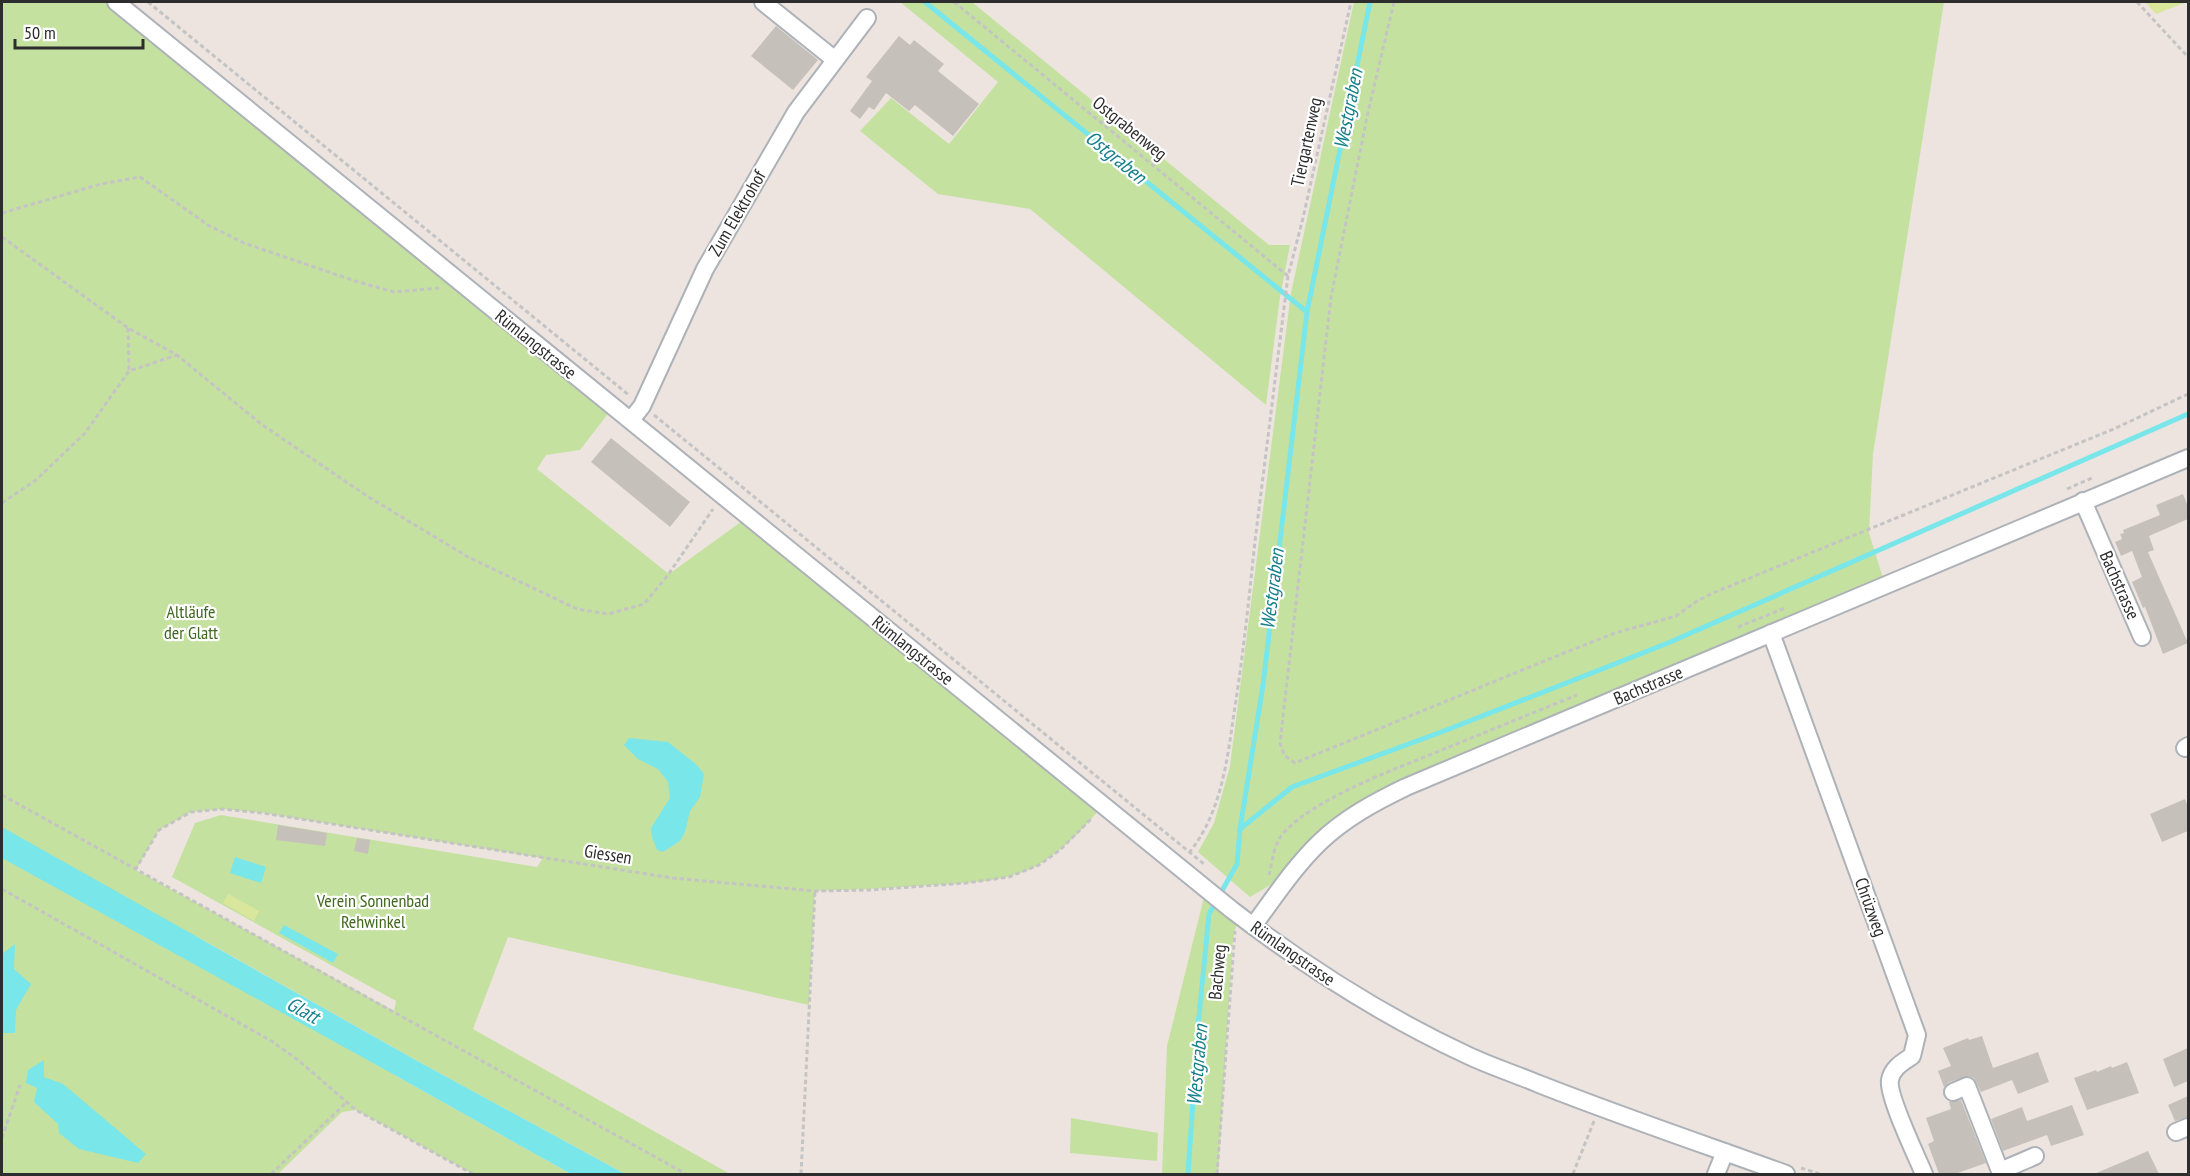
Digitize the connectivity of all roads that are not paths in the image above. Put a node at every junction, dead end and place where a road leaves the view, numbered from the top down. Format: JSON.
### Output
{"nodes":[{"id":1,"x":116,"y":2,"type":"edge"},
{"id":2,"x":763,"y":2,"type":"edge"},
{"id":3,"x":867,"y":18,"type":"dead end"},
{"id":4,"x":834,"y":59,"type":"junction"},
{"id":5,"x":630,"y":420,"type":"junction"},
{"id":6,"x":2188,"y":458,"type":"edge"},
{"id":7,"x":2083,"y":501,"type":"junction"},
{"id":8,"x":1771,"y":633,"type":"junction"},
{"id":9,"x":2142,"y":637,"type":"dead end"},
{"id":10,"x":1242,"y":918,"type":"junction"},
{"id":11,"x":1953,"y":1092,"type":"dead end"},
{"id":12,"x":1725,"y":1152,"type":"junction"},
{"id":13,"x":2035,"y":1156,"type":"dead end"},
{"id":14,"x":1792,"y":1170,"type":"edge"},
{"id":15,"x":2000,"y":1173,"type":"edge"},
{"id":16,"x":1716,"y":1174,"type":"edge"},
{"id":17,"x":1924,"y":1174,"type":"edge"}],
"edges":[{"from":1,"to":5,"type":"street","name":"Rümlangstrasse"},
{"from":2,"to":4,"type":"street"},
{"from":3,"to":4,"type":"street","name":"Zum Elektrohof"},
{"from":4,"to":5,"type":"street","name":"Zum Elektrohof"},
{"from":5,"to":10,"type":"street","name":"Rümlangstrasse"},
{"from":6,"to":7,"type":"street","name":"Bachstrasse"},
{"from":7,"to":8,"type":"street","name":"Bachstrasse"},
{"from":7,"to":9,"type":"street","name":"Bachstrasse"},
{"from":8,"to":10,"type":"street","name":"Bachstrasse"},
{"from":8,"to":17,"type":"street","name":"Chrüzweg"},
{"from":10,"to":12,"type":"street","name":"Rümlangstrasse"},
{"from":11,"to":15,"type":"street"},
{"from":12,"to":14,"type":"street","name":"Rümlangstrasse"},
{"from":12,"to":16,"type":"street"},
{"from":13,"to":15,"type":"street"}]}
